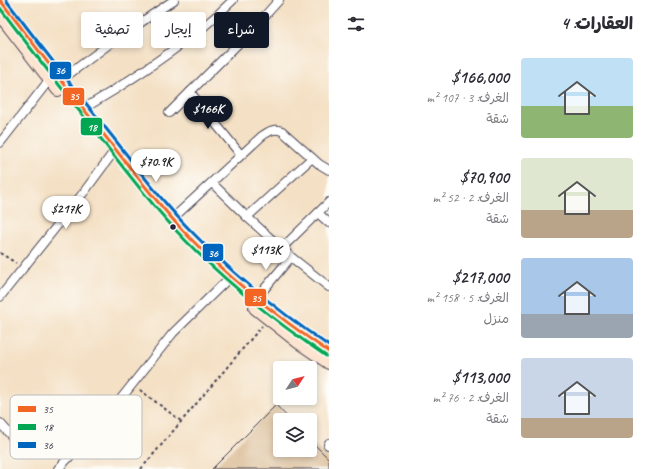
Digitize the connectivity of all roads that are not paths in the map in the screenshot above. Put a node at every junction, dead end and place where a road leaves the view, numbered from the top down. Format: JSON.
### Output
{"nodes":[{"id":1,"x":1,"y":0,"type":"edge"},
{"id":2,"x":174,"y":0,"type":"edge"},
{"id":3,"x":233,"y":0,"type":"edge"},
{"id":4,"x":279,"y":0,"type":"edge"},
{"id":5,"x":2,"y":21,"type":"edge"},
{"id":6,"x":56,"y":80,"type":"junction"},
{"id":7,"x":190,"y":92,"type":"junction"},
{"id":8,"x":83,"y":109,"type":"junction"},
{"id":9,"x":169,"y":113,"type":"dead end"},
{"id":10,"x":0,"y":143,"type":"edge"},
{"id":11,"x":113,"y":153,"type":"junction"},
{"id":12,"x":241,"y":155,"type":"junction"},
{"id":13,"x":312,"y":158,"type":"junction"},
{"id":14,"x":329,"y":170,"type":"edge"},
{"id":15,"x":212,"y":183,"type":"junction"},
{"id":16,"x":329,"y":202,"type":"edge"},
{"id":17,"x":318,"y":214,"type":"junction"},
{"id":18,"x":248,"y":217,"type":"junction"},
{"id":19,"x":172,"y":220,"type":"junction"},
{"id":20,"x":329,"y":223,"type":"edge"},
{"id":21,"x":282,"y":248,"type":"junction"},
{"id":22,"x":292,"y":257,"type":"junction"},
{"id":23,"x":225,"y":282,"type":"junction"},
{"id":24,"x":329,"y":287,"type":"edge"},
{"id":25,"x":0,"y":297,"type":"edge"},
{"id":26,"x":256,"y":299,"type":"junction"},
{"id":27,"x":329,"y":352,"type":"edge"},
{"id":28,"x":329,"y":363,"type":"edge"},
{"id":29,"x":123,"y":395,"type":"edge"},
{"id":30,"x":0,"y":422,"type":"edge"},
{"id":31,"x":10,"y":434,"type":"edge"},
{"id":32,"x":67,"y":459,"type":"edge"},
{"id":33,"x":58,"y":469,"type":"edge"}],
"edges":[{"from":1,"to":6,"type":"main road"},
{"from":2,"to":6,"type":"street"},
{"from":3,"to":8,"type":"street"},
{"from":4,"to":7,"type":"street"},
{"from":5,"to":6,"type":"main road"},
{"from":6,"to":8,"type":"main road"},
{"from":6,"to":10,"type":"street"},
{"from":6,"to":11,"type":"main road"},
{"from":7,"to":9,"type":"street"},
{"from":7,"to":12,"type":"street"},
{"from":8,"to":11,"type":"main road"},
{"from":11,"to":19,"type":"main road"},
{"from":11,"to":23,"type":"main road"},
{"from":11,"to":25,"type":"street"},
{"from":12,"to":13,"type":"street"},
{"from":12,"to":15,"type":"street"},
{"from":13,"to":14,"type":"street"},
{"from":13,"to":18,"type":"street"},
{"from":15,"to":18,"type":"street"},
{"from":15,"to":19,"type":"street"},
{"from":16,"to":17,"type":"street"},
{"from":17,"to":20,"type":"street"},
{"from":17,"to":21,"type":"street"},
{"from":18,"to":21,"type":"street"},
{"from":19,"to":26,"type":"main road"},
{"from":21,"to":22,"type":"street"},
{"from":22,"to":24,"type":"street"},
{"from":22,"to":26,"type":"street"},
{"from":23,"to":28,"type":"main road"},
{"from":23,"to":29,"type":"street"},
{"from":26,"to":27,"type":"main road"},
{"from":30,"to":31,"type":"street"},
{"from":32,"to":33,"type":"street"}]}
